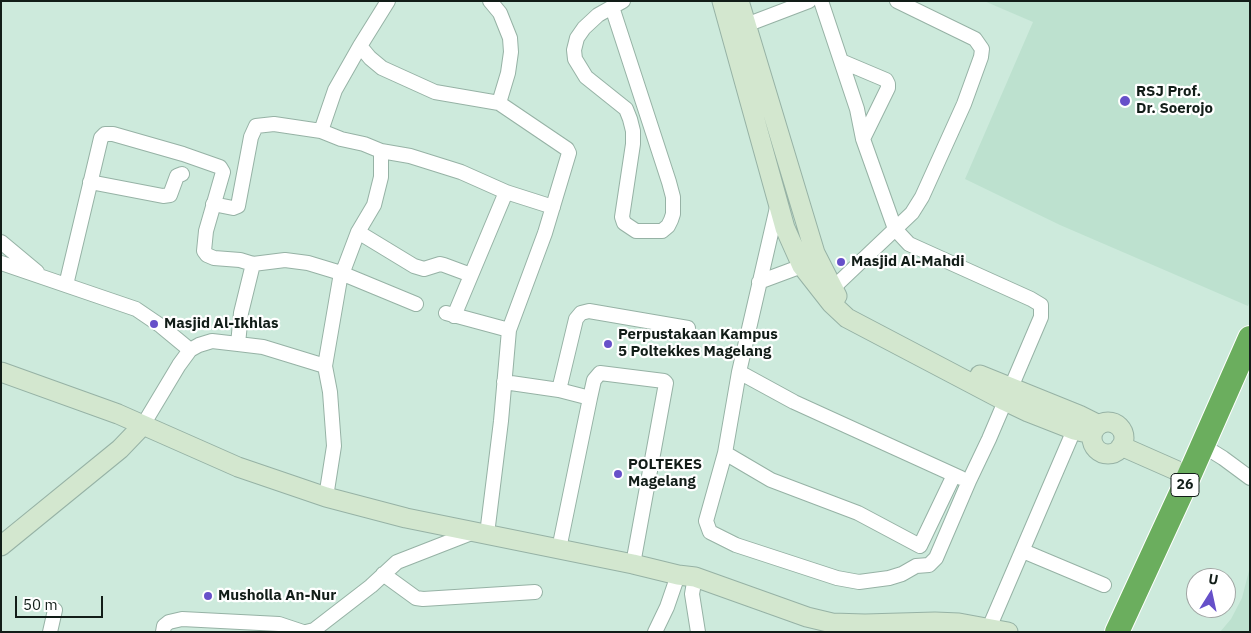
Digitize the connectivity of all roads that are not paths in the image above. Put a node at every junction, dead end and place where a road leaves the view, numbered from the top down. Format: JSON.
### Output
{"nodes":[{"id":1,"x":388,"y":1,"type":"edge"},
{"id":2,"x":490,"y":1,"type":"edge"},
{"id":3,"x":722,"y":1,"type":"edge"},
{"id":4,"x":739,"y":1,"type":"edge"},
{"id":5,"x":809,"y":1,"type":"edge"},
{"id":6,"x":821,"y":1,"type":"edge"},
{"id":7,"x":897,"y":1,"type":"edge"},
{"id":8,"x":617,"y":4,"type":"edge"},
{"id":9,"x":746,"y":25,"type":"junction"},
{"id":10,"x":360,"y":46,"type":"junction"},
{"id":11,"x":841,"y":61,"type":"junction"},
{"id":12,"x":499,"y":103,"type":"junction"},
{"id":13,"x":321,"y":130,"type":"junction"},
{"id":14,"x":863,"y":139,"type":"junction"},
{"id":15,"x":381,"y":151,"type":"junction"},
{"id":16,"x":182,"y":174,"type":"dead end"},
{"id":17,"x":90,"y":182,"type":"junction"},
{"id":18,"x":796,"y":189,"type":"junction"},
{"id":19,"x":506,"y":192,"type":"junction"},
{"id":20,"x":778,"y":201,"type":"junction"},
{"id":21,"x":213,"y":204,"type":"junction"},
{"id":22,"x":553,"y":207,"type":"junction"},
{"id":23,"x":895,"y":229,"type":"junction"},
{"id":24,"x":358,"y":232,"type":"junction"},
{"id":25,"x":1,"y":242,"type":"edge"},
{"id":26,"x":1,"y":263,"type":"edge"},
{"id":27,"x":253,"y":264,"type":"junction"},
{"id":28,"x":802,"y":266,"type":"junction"},
{"id":29,"x":341,"y":273,"type":"junction"},
{"id":30,"x":471,"y":275,"type":"junction"},
{"id":31,"x":44,"y":277,"type":"junction"},
{"id":32,"x":759,"y":282,"type":"junction"},
{"id":33,"x":66,"y":285,"type":"junction"},
{"id":34,"x":832,"y":289,"type":"junction"},
{"id":35,"x":416,"y":304,"type":"dead end"},
{"id":36,"x":688,"y":328,"type":"dead end"},
{"id":37,"x":509,"y":330,"type":"junction"},
{"id":38,"x":1250,"y":338,"type":"edge"},
{"id":39,"x":238,"y":344,"type":"junction"},
{"id":40,"x":190,"y":350,"type":"junction"},
{"id":41,"x":325,"y":366,"type":"junction"},
{"id":42,"x":1,"y":372,"type":"edge"},
{"id":43,"x":739,"y":372,"type":"junction"},
{"id":44,"x":504,"y":382,"type":"junction"},
{"id":45,"x":559,"y":390,"type":"junction"},
{"id":46,"x":1007,"y":394,"type":"junction"},
{"id":47,"x":590,"y":398,"type":"junction"},
{"id":48,"x":143,"y":425,"type":"junction"},
{"id":49,"x":1089,"y":429,"type":"junction"},
{"id":50,"x":1202,"y":445,"type":"junction"},
{"id":51,"x":725,"y":453,"type":"junction"},
{"id":52,"x":954,"y":475,"type":"junction"},
{"id":53,"x":1189,"y":476,"type":"junction"},
{"id":54,"x":1250,"y":478,"type":"edge"},
{"id":55,"x":969,"y":481,"type":"junction"},
{"id":56,"x":326,"y":497,"type":"junction"},
{"id":57,"x":480,"y":533,"type":"junction"},
{"id":58,"x":1,"y":546,"type":"edge"},
{"id":59,"x":920,"y":546,"type":"junction"},
{"id":60,"x":559,"y":549,"type":"junction"},
{"id":61,"x":1023,"y":551,"type":"junction"},
{"id":62,"x":633,"y":564,"type":"junction"},
{"id":63,"x":916,"y":566,"type":"junction"},
{"id":64,"x":383,"y":574,"type":"junction"},
{"id":65,"x":686,"y":576,"type":"junction"},
{"id":66,"x":1104,"y":585,"type":"dead end"},
{"id":67,"x":535,"y":592,"type":"dead end"},
{"id":68,"x":55,"y":610,"type":"dead end"},
{"id":69,"x":912,"y":627,"type":"edge"},
{"id":70,"x":864,"y":628,"type":"edge"},
{"id":71,"x":989,"y":628,"type":"junction"},
{"id":72,"x":50,"y":632,"type":"edge"},
{"id":73,"x":163,"y":632,"type":"edge"},
{"id":74,"x":305,"y":632,"type":"edge"},
{"id":75,"x":655,"y":632,"type":"edge"},
{"id":76,"x":698,"y":632,"type":"edge"},
{"id":77,"x":1008,"y":632,"type":"edge"},
{"id":78,"x":1117,"y":632,"type":"edge"}],
"edges":[{"from":1,"to":10,"type":"street"},
{"from":2,"to":12,"type":"street"},
{"from":3,"to":20,"type":"street"},
{"from":4,"to":9,"type":"street"},
{"from":5,"to":9,"type":"street"},
{"from":6,"to":11,"type":"street"},
{"from":7,"to":23,"type":"street"},
{"from":8,"to":8,"type":"street"},
{"from":9,"to":18,"type":"street"},
{"from":10,"to":12,"type":"street"},
{"from":10,"to":13,"type":"street"},
{"from":11,"to":14,"type":"street"},
{"from":11,"to":14,"type":"street"},
{"from":12,"to":22,"type":"street"},
{"from":13,"to":15,"type":"street"},
{"from":13,"to":21,"type":"street"},
{"from":14,"to":23,"type":"street"},
{"from":15,"to":19,"type":"street"},
{"from":15,"to":24,"type":"street"},
{"from":16,"to":17,"type":"street"},
{"from":17,"to":21,"type":"street"},
{"from":17,"to":33,"type":"street"},
{"from":18,"to":20,"type":"street"},
{"from":18,"to":34,"type":"street"},
{"from":19,"to":22,"type":"street"},
{"from":19,"to":30,"type":"street"},
{"from":20,"to":28,"type":"street"},
{"from":20,"to":32,"type":"street"},
{"from":21,"to":27,"type":"street"},
{"from":22,"to":37,"type":"street"},
{"from":23,"to":34,"type":"street"},
{"from":23,"to":46,"type":"street"},
{"from":24,"to":29,"type":"street"},
{"from":24,"to":30,"type":"street"},
{"from":25,"to":31,"type":"street"},
{"from":26,"to":31,"type":"street"},
{"from":27,"to":29,"type":"street"},
{"from":27,"to":39,"type":"street"},
{"from":28,"to":32,"type":"street"},
{"from":28,"to":46,"type":"street"},
{"from":29,"to":35,"type":"street"},
{"from":29,"to":41,"type":"street"},
{"from":30,"to":37,"type":"street"},
{"from":31,"to":33,"type":"street"},
{"from":32,"to":43,"type":"street"},
{"from":33,"to":40,"type":"street"},
{"from":34,"to":46,"type":"street"},
{"from":36,"to":45,"type":"street"},
{"from":37,"to":44,"type":"street"},
{"from":38,"to":50,"type":"highway","number":"26"},
{"from":39,"to":40,"type":"street"},
{"from":39,"to":41,"type":"street"},
{"from":40,"to":48,"type":"street"},
{"from":41,"to":56,"type":"street"},
{"from":42,"to":48,"type":"street"},
{"from":43,"to":51,"type":"street"},
{"from":43,"to":52,"type":"street"},
{"from":44,"to":45,"type":"street"},
{"from":44,"to":57,"type":"street"},
{"from":45,"to":47,"type":"street"},
{"from":46,"to":49,"type":"street"},
{"from":46,"to":49,"type":"street"},
{"from":46,"to":55,"type":"street"},
{"from":47,"to":60,"type":"street"},
{"from":47,"to":62,"type":"street"},
{"from":48,"to":56,"type":"street"},
{"from":48,"to":58,"type":"street"},
{"from":49,"to":53,"type":"street"},
{"from":49,"to":61,"type":"street"},
{"from":50,"to":53,"type":"highway","number":"26"},
{"from":50,"to":54,"type":"street"},
{"from":51,"to":59,"type":"street"},
{"from":51,"to":63,"type":"street"},
{"from":52,"to":55,"type":"street"},
{"from":52,"to":59,"type":"street"},
{"from":53,"to":78,"type":"highway","number":"26"},
{"from":55,"to":63,"type":"street"},
{"from":56,"to":57,"type":"street"},
{"from":57,"to":60,"type":"street"},
{"from":57,"to":64,"type":"street"},
{"from":59,"to":63,"type":"street"},
{"from":60,"to":62,"type":"street"},
{"from":61,"to":66,"type":"street"},
{"from":61,"to":71,"type":"street"},
{"from":62,"to":65,"type":"street"},
{"from":64,"to":67,"type":"street"},
{"from":64,"to":74,"type":"street"},
{"from":65,"to":70,"type":"street"},
{"from":65,"to":75,"type":"street"},
{"from":65,"to":76,"type":"street"},
{"from":68,"to":72,"type":"street"},
{"from":69,"to":70,"type":"street"},
{"from":69,"to":71,"type":"street"},
{"from":71,"to":77,"type":"street"},
{"from":73,"to":74,"type":"street"}]}
